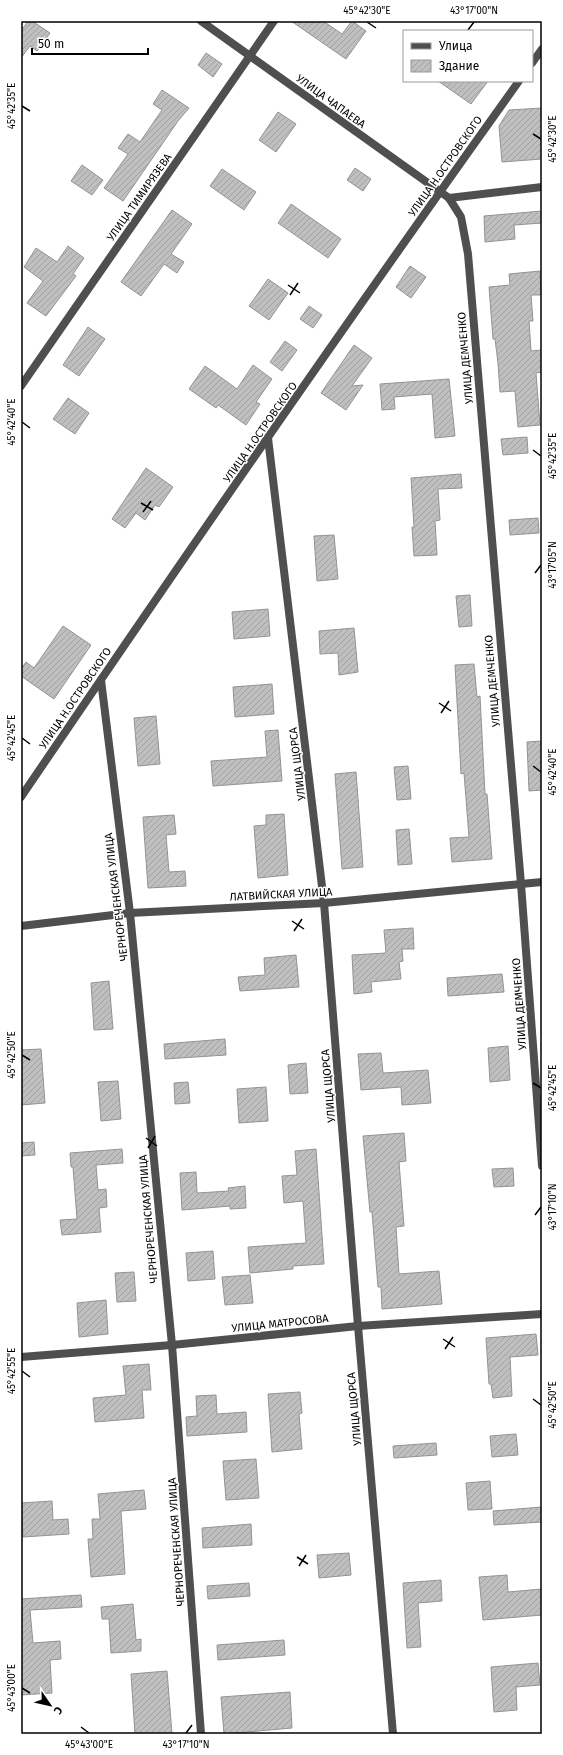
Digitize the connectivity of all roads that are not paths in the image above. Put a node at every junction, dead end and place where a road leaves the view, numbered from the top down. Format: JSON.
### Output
{"nodes":[{"id":1,"x":201,"y":21,"type":"edge"},
{"id":2,"x":274,"y":21,"type":"edge"},
{"id":3,"x":542,"y":49,"type":"edge"},
{"id":4,"x":250,"y":56,"type":"junction"},
{"id":5,"x":533,"y":62,"type":"edge"},
{"id":6,"x":518,"y":82,"type":"edge"},
{"id":7,"x":542,"y":187,"type":"edge"},
{"id":8,"x":440,"y":192,"type":"junction"},
{"id":9,"x":449,"y":198,"type":"junction"},
{"id":10,"x":21,"y":386,"type":"edge"},
{"id":11,"x":268,"y":438,"type":"junction"},
{"id":12,"x":100,"y":680,"type":"junction"},
{"id":13,"x":21,"y":797,"type":"edge"},
{"id":14,"x":542,"y":882,"type":"edge"},
{"id":15,"x":521,"y":884,"type":"junction"},
{"id":16,"x":324,"y":903,"type":"junction"},
{"id":17,"x":130,"y":913,"type":"junction"},
{"id":18,"x":21,"y":926,"type":"edge"},
{"id":19,"x":542,"y":1166,"type":"edge"},
{"id":20,"x":542,"y":1314,"type":"edge"},
{"id":21,"x":358,"y":1326,"type":"junction"},
{"id":22,"x":172,"y":1345,"type":"junction"},
{"id":23,"x":21,"y":1357,"type":"edge"},
{"id":24,"x":201,"y":1734,"type":"edge"},
{"id":25,"x":393,"y":1734,"type":"edge"}],
"edges":[{"from":1,"to":4,"type":"street","name":"УЛИЦА ЧАПАЕВА"},
{"from":2,"to":4,"type":"street","name":"УЛИЦА ТИМИРЯЗЕВА"},
{"from":3,"to":5,"type":"street"},
{"from":4,"to":8,"type":"street","name":"УЛИЦА ЧАПАЕВА"},
{"from":4,"to":10,"type":"street","name":"УЛИЦА ТИМИРЯЗЕВА"},
{"from":6,"to":8,"type":"street","name":"УЛИЦА Н.ОСТРОВСКОГО"},
{"from":7,"to":9,"type":"street"},
{"from":8,"to":9,"type":"street","name":"УЛИЦА ЧАПАЕВА"},
{"from":8,"to":11,"type":"street","name":"УЛИЦА Н.ОСТРОВСКОГО"},
{"from":9,"to":15,"type":"street","name":"УЛИЦА ДЕМЧЕНКО"},
{"from":11,"to":12,"type":"street","name":"УЛИЦА Н.ОСТРОВСКОГО"},
{"from":11,"to":16,"type":"street","name":"УЛИЦА ЩОРСА"},
{"from":12,"to":13,"type":"street","name":"УЛИЦА Н.ОСТРОВСКОГО"},
{"from":12,"to":17,"type":"street","name":"ЧЕРНОРЕЧЕНСКАЯ УЛИЦА"},
{"from":14,"to":15,"type":"street","name":"ЛАТВИЙСКАЯ УЛИЦА"},
{"from":15,"to":16,"type":"street","name":"ЛАТВИЙСКАЯ УЛИЦА"},
{"from":15,"to":19,"type":"street","name":"УЛИЦА ДЕМЧЕНКО"},
{"from":16,"to":17,"type":"street","name":"ЛАТВИЙСКАЯ УЛИЦА"},
{"from":16,"to":21,"type":"street","name":"УЛИЦА ЩОРСА"},
{"from":17,"to":18,"type":"street","name":"ЛАТВИЙСКАЯ УЛИЦА"},
{"from":17,"to":22,"type":"street","name":"ЧЕРНОРЕЧЕНСКАЯ УЛИЦА"},
{"from":20,"to":21,"type":"street","name":"УЛИЦА МАТРОСОВА"},
{"from":21,"to":22,"type":"street","name":"УЛИЦА МАТРОСОВА"},
{"from":21,"to":25,"type":"street","name":"УЛИЦА ЩОРСА"},
{"from":22,"to":23,"type":"street","name":"УЛИЦА МАТРОСОВА"},
{"from":22,"to":24,"type":"street","name":"ЧЕРНОРЕЧЕНСКАЯ УЛИЦА"}]}
